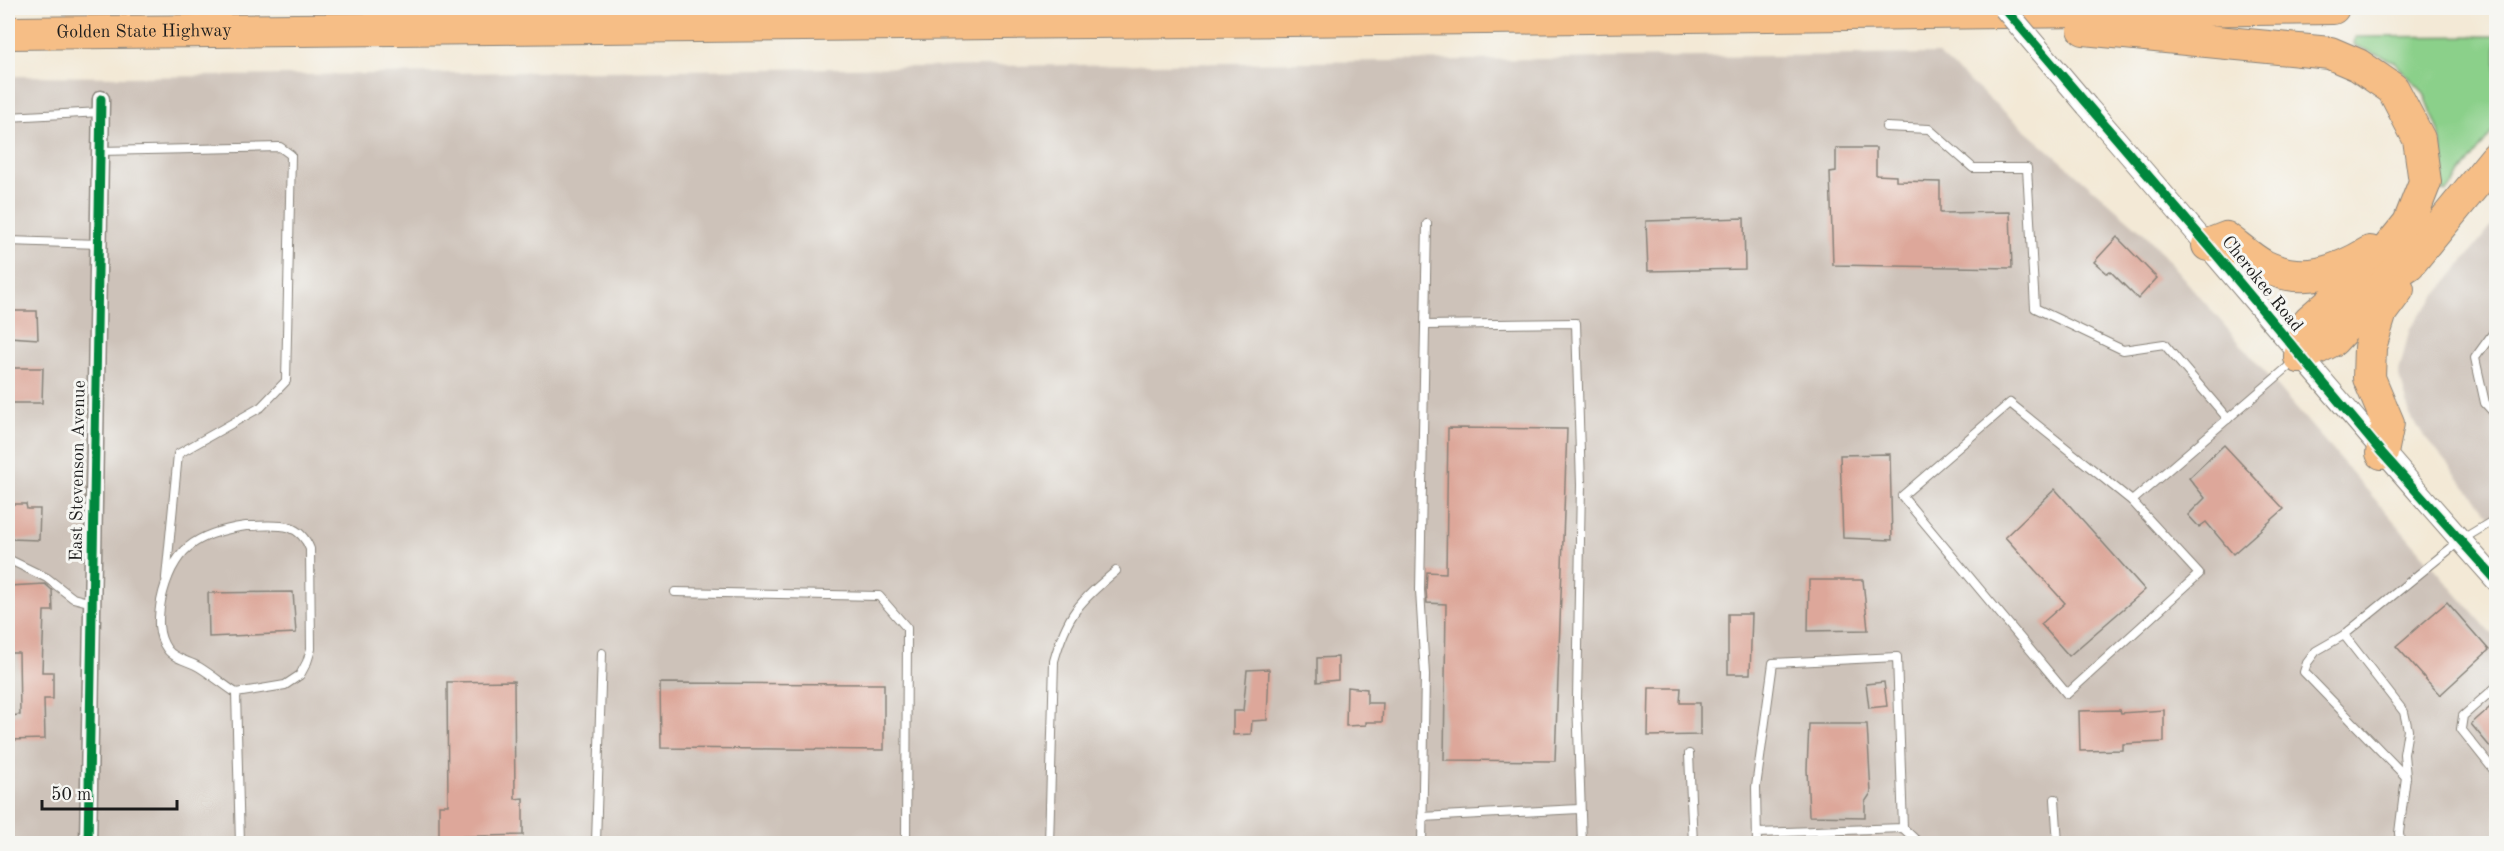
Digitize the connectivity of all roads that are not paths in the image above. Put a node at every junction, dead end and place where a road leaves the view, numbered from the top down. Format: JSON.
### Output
{"nodes":[{"id":1,"x":2333,"y":8,"type":"edge"},
{"id":2,"x":2007,"y":10,"type":"edge"},
{"id":3,"x":8,"y":33,"type":"edge"},
{"id":4,"x":101,"y":105,"type":"joint"},
{"id":5,"x":8,"y":117,"type":"edge"},
{"id":6,"x":1886,"y":127,"type":"dead end"},
{"id":7,"x":100,"y":151,"type":"junction"},
{"id":8,"x":2496,"y":158,"type":"edge"},
{"id":9,"x":1427,"y":224,"type":"dead end"},
{"id":10,"x":8,"y":241,"type":"edge"},
{"id":11,"x":99,"y":244,"type":"junction"},
{"id":12,"x":2208,"y":245,"type":"junction"},
{"id":13,"x":2399,"y":256,"type":"junction"},
{"id":14,"x":1426,"y":324,"type":"junction"},
{"id":15,"x":2496,"y":329,"type":"edge"},
{"id":16,"x":2300,"y":357,"type":"junction"},
{"id":17,"x":2496,"y":415,"type":"edge"},
{"id":18,"x":2228,"y":419,"type":"junction"},
{"id":19,"x":2382,"y":453,"type":"junction"},
{"id":20,"x":2132,"y":501,"type":"junction"},
{"id":21,"x":2496,"y":519,"type":"edge"},
{"id":22,"x":2461,"y":540,"type":"junction"},
{"id":23,"x":8,"y":560,"type":"edge"},
{"id":24,"x":1116,"y":571,"type":"dead end"},
{"id":25,"x":166,"y":578,"type":"junction"},
{"id":26,"x":2496,"y":580,"type":"edge"},
{"id":27,"x":675,"y":592,"type":"dead end"},
{"id":28,"x":92,"y":603,"type":"junction"},
{"id":29,"x":2344,"y":635,"type":"junction"},
{"id":30,"x":602,"y":653,"type":"dead end"},
{"id":31,"x":2496,"y":687,"type":"edge"},
{"id":32,"x":236,"y":693,"type":"junction"},
{"id":33,"x":1689,"y":754,"type":"dead end"},
{"id":34,"x":2496,"y":773,"type":"edge"},
{"id":35,"x":2406,"y":777,"type":"junction"},
{"id":36,"x":2055,"y":800,"type":"dead end"},
{"id":37,"x":1579,"y":810,"type":"junction"},
{"id":38,"x":1422,"y":818,"type":"junction"},
{"id":39,"x":1903,"y":828,"type":"junction"},
{"id":40,"x":1757,"y":833,"type":"junction"},
{"id":41,"x":88,"y":843,"type":"edge"},
{"id":42,"x":240,"y":843,"type":"edge"},
{"id":43,"x":501,"y":843,"type":"edge"},
{"id":44,"x":596,"y":843,"type":"edge"},
{"id":45,"x":906,"y":843,"type":"edge"},
{"id":46,"x":1049,"y":843,"type":"edge"},
{"id":47,"x":1422,"y":843,"type":"edge"},
{"id":48,"x":1582,"y":843,"type":"edge"},
{"id":49,"x":1693,"y":843,"type":"edge"},
{"id":50,"x":1757,"y":843,"type":"edge"},
{"id":51,"x":1920,"y":843,"type":"edge"},
{"id":52,"x":2058,"y":843,"type":"edge"},
{"id":53,"x":2400,"y":843,"type":"edge"}],
"edges":[{"from":1,"to":2,"type":"highway","name":"Golden State Highway"},
{"from":2,"to":3,"type":"highway","name":"Golden State Highway"},
{"from":2,"to":12,"type":"street","name":"Cherokee Road","bridge":true},
{"from":2,"to":13,"type":"highway"},
{"from":4,"to":5,"type":"lane"},
{"from":4,"to":7,"type":"street","name":"East Stevenson Avenue"},
{"from":6,"to":18,"type":"lane"},
{"from":7,"to":11,"type":"street","name":"East Stevenson Avenue"},
{"from":7,"to":25,"type":"lane"},
{"from":8,"to":13,"type":"highway"},
{"from":9,"to":14,"type":"lane"},
{"from":10,"to":11,"type":"lane"},
{"from":11,"to":28,"type":"street","name":"East Stevenson Avenue"},
{"from":12,"to":13,"type":"highway"},
{"from":12,"to":16,"type":"street","name":"Cherokee Road"},
{"from":13,"to":16,"type":"highway"},
{"from":13,"to":19,"type":"highway"},
{"from":14,"to":37,"type":"lane"},
{"from":14,"to":38,"type":"lane"},
{"from":15,"to":17,"type":"lane"},
{"from":16,"to":18,"type":"lane"},
{"from":16,"to":19,"type":"street","name":"Cherokee Road"},
{"from":18,"to":20,"type":"lane"},
{"from":19,"to":22,"type":"street","name":"Cherokee Road"},
{"from":20,"to":20,"type":"lane"},
{"from":21,"to":22,"type":"lane"},
{"from":22,"to":26,"type":"street","name":"Cherokee Road"},
{"from":22,"to":29,"type":"lane"},
{"from":23,"to":28,"type":"lane"},
{"from":24,"to":46,"type":"lane"},
{"from":25,"to":32,"type":"lane"},
{"from":25,"to":32,"type":"lane"},
{"from":27,"to":45,"type":"lane"},
{"from":28,"to":41,"type":"street","name":"East Stevenson Avenue"},
{"from":29,"to":35,"type":"lane"},
{"from":29,"to":35,"type":"lane"},
{"from":30,"to":44,"type":"lane"},
{"from":31,"to":34,"type":"lane"},
{"from":32,"to":42,"type":"lane"},
{"from":33,"to":49,"type":"lane"},
{"from":35,"to":53,"type":"lane"},
{"from":36,"to":52,"type":"lane"},
{"from":37,"to":38,"type":"lane"},
{"from":37,"to":48,"type":"lane"},
{"from":38,"to":47,"type":"lane"},
{"from":39,"to":40,"type":"lane"},
{"from":39,"to":40,"type":"lane"},
{"from":39,"to":51,"type":"lane"},
{"from":40,"to":50,"type":"lane"},
{"from":43,"to":44,"type":"lane"}]}
